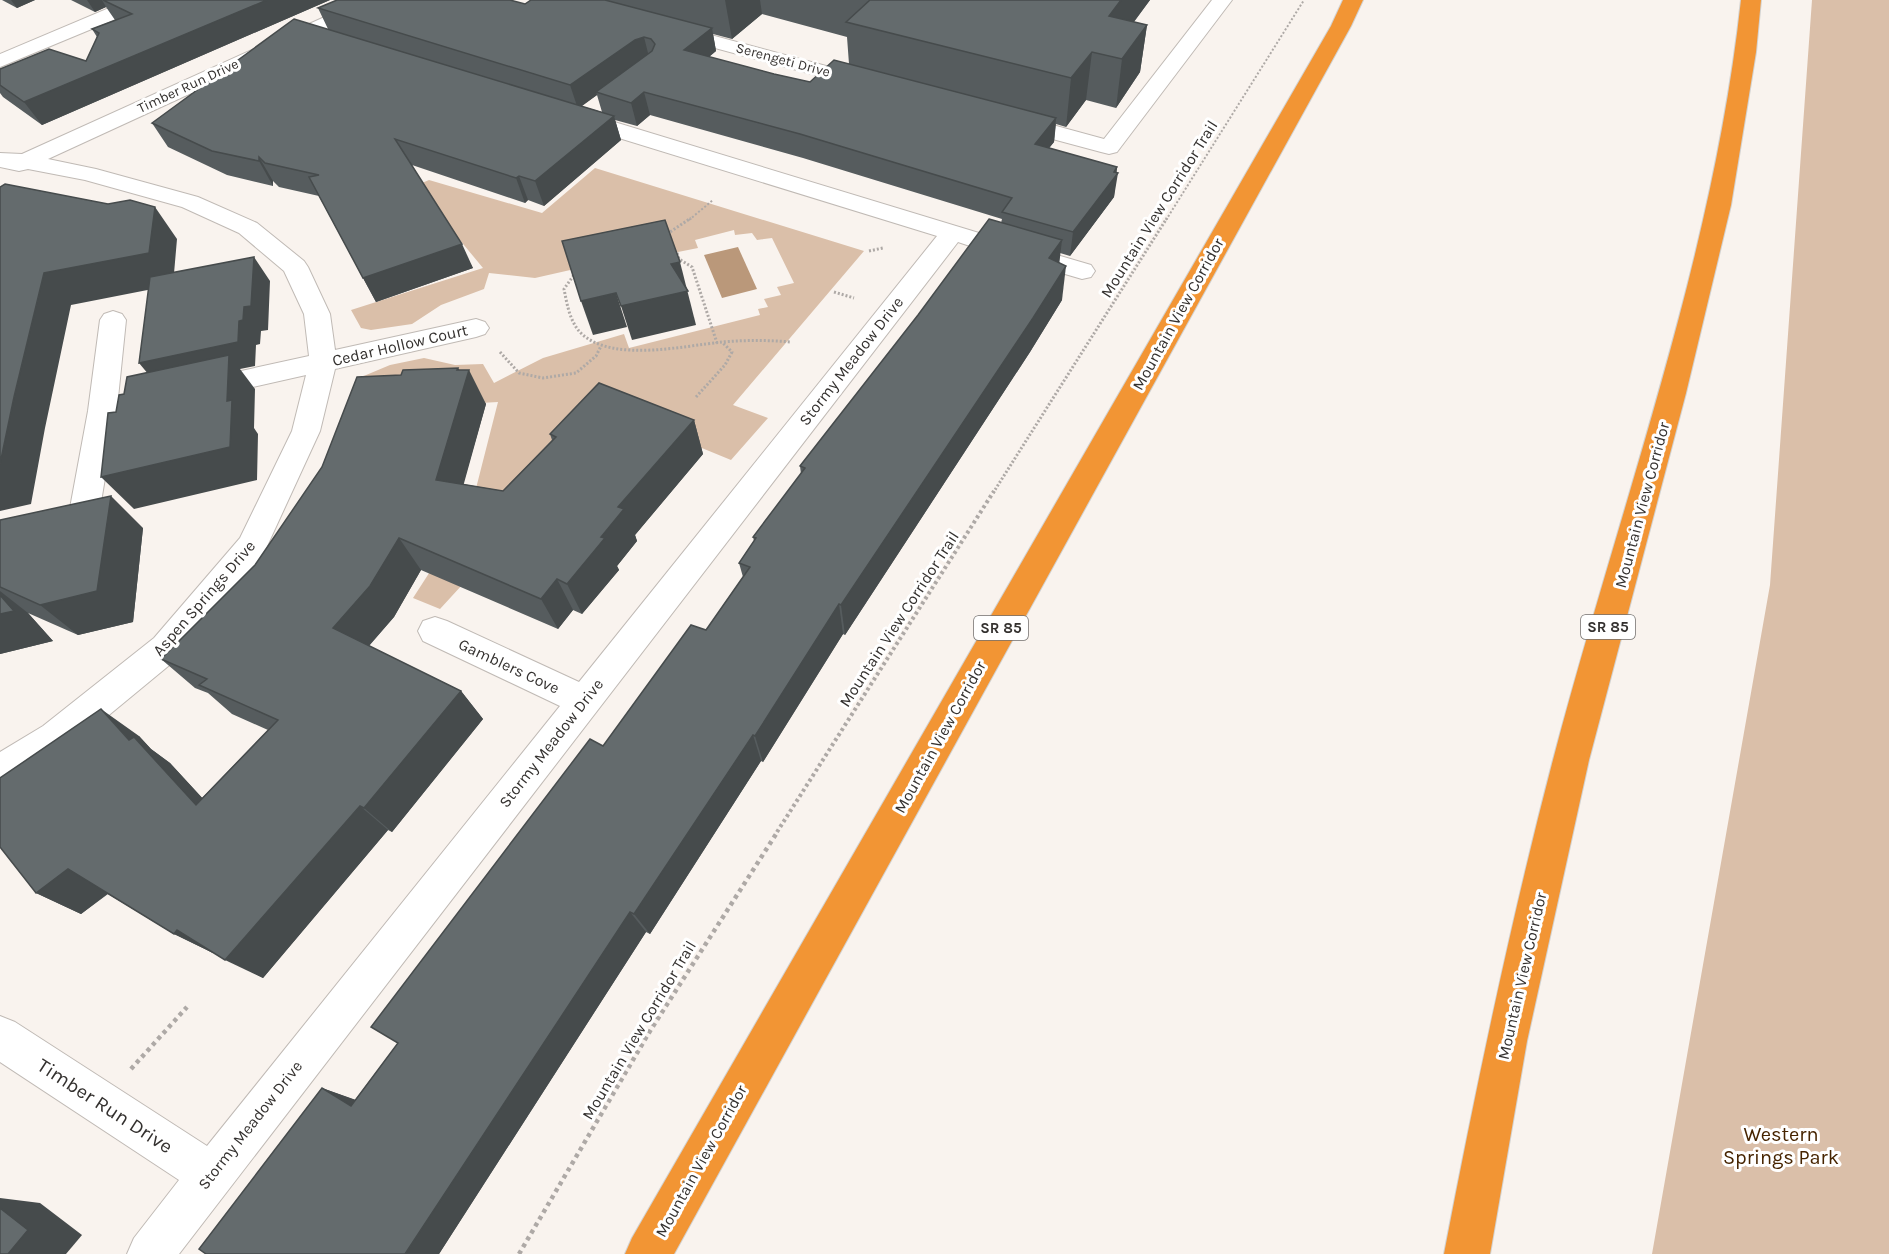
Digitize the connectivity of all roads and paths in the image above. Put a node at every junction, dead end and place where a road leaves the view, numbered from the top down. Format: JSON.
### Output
{"nodes":[{"id":1,"x":145,"y":0,"type":"edge"},
{"id":2,"x":378,"y":0,"type":"edge"},
{"id":3,"x":1222,"y":0,"type":"edge"},
{"id":4,"x":1304,"y":0,"type":"edge"},
{"id":5,"x":1353,"y":0,"type":"edge"},
{"id":6,"x":1751,"y":0,"type":"edge"},
{"id":7,"x":647,"y":24,"type":"edge"},
{"id":8,"x":304,"y":33,"type":"junction"},
{"id":9,"x":338,"y":44,"type":"edge"},
{"id":10,"x":0,"y":61,"type":"edge"},
{"id":11,"x":879,"y":86,"type":"edge"},
{"id":12,"x":553,"y":110,"type":"edge"},
{"id":13,"x":994,"y":116,"type":"edge"},
{"id":14,"x":0,"y":139,"type":"edge"},
{"id":15,"x":12,"y":161,"type":"edge"},
{"id":16,"x":0,"y":175,"type":"edge"},
{"id":17,"x":712,"y":201,"type":"dead end"},
{"id":18,"x":668,"y":233,"type":"junction"},
{"id":19,"x":952,"y":233,"type":"junction"},
{"id":20,"x":659,"y":238,"type":"edge"},
{"id":21,"x":672,"y":242,"type":"edge"},
{"id":22,"x":675,"y":250,"type":"edge"},
{"id":23,"x":582,"y":268,"type":"edge"},
{"id":24,"x":1082,"y":271,"type":"dead end"},
{"id":25,"x":113,"y":320,"type":"dead end"},
{"id":26,"x":476,"y":328,"type":"dead end"},
{"id":27,"x":722,"y":342,"type":"junction"},
{"id":28,"x":791,"y":342,"type":"dead end"},
{"id":29,"x":717,"y":343,"type":"junction"},
{"id":30,"x":601,"y":346,"type":"junction"},
{"id":31,"x":323,"y":362,"type":"junction"},
{"id":32,"x":519,"y":373,"type":"dead end"},
{"id":33,"x":696,"y":397,"type":"dead end"},
{"id":34,"x":102,"y":411,"type":"junction"},
{"id":35,"x":85,"y":508,"type":"edge"},
{"id":36,"x":435,"y":631,"type":"dead end"},
{"id":37,"x":584,"y":701,"type":"junction"},
{"id":38,"x":0,"y":771,"type":"edge"},
{"id":39,"x":187,"y":1007,"type":"dead end"},
{"id":40,"x":0,"y":1037,"type":"edge"},
{"id":41,"x":100,"y":1103,"type":"junction"},
{"id":42,"x":211,"y":1175,"type":"junction"},
{"id":43,"x":150,"y":1254,"type":"edge"},
{"id":44,"x":519,"y":1254,"type":"edge"},
{"id":45,"x":648,"y":1254,"type":"edge"},
{"id":46,"x":1467,"y":1254,"type":"edge"}],
"edges":[{"from":1,"to":10,"type":"street"},
{"from":2,"to":8,"type":"street","name":"Timber Run Drive"},
{"from":3,"to":13,"type":"street"},
{"from":4,"to":44,"type":"path","name":"Mountain View Corridor Trail"},
{"from":5,"to":45,"type":"highway","name":"Mountain View Corridor","number":"SR 85"},
{"from":6,"to":46,"type":"highway","name":"Mountain View Corridor","number":"SR 85"},
{"from":7,"to":11,"type":"street","name":"Serengeti Drive"},
{"from":8,"to":9,"type":"street"},
{"from":8,"to":15,"type":"street","name":"Timber Run Drive"},
{"from":12,"to":19,"type":"street"},
{"from":14,"to":15,"type":"street"},
{"from":15,"to":16,"type":"street","name":"Timber Run Drive"},
{"from":15,"to":31,"type":"street","name":"Aspen Springs Drive"},
{"from":17,"to":18,"type":"path"},
{"from":18,"to":20,"type":"path"},
{"from":18,"to":21,"type":"path"},
{"from":19,"to":24,"type":"street"},
{"from":19,"to":37,"type":"street","name":"Stormy Meadow Drive"},
{"from":22,"to":29,"type":"path"},
{"from":23,"to":30,"type":"path"},
{"from":25,"to":34,"type":"street"},
{"from":26,"to":31,"type":"street","name":"Cedar Hollow Court"},
{"from":27,"to":28,"type":"path"},
{"from":27,"to":29,"type":"path"},
{"from":27,"to":33,"type":"path"},
{"from":29,"to":30,"type":"path"},
{"from":30,"to":32,"type":"path"},
{"from":31,"to":34,"type":"street","name":"Cedar Hollow Court"},
{"from":31,"to":38,"type":"street","name":"Aspen Springs Drive"},
{"from":34,"to":35,"type":"street"},
{"from":36,"to":37,"type":"street","name":"Gamblers Cove"},
{"from":37,"to":42,"type":"street","name":"Stormy Meadow Drive"},
{"from":39,"to":41,"type":"path"},
{"from":40,"to":41,"type":"street","name":"Timber Run Drive"},
{"from":41,"to":42,"type":"street","name":"Timber Run Drive"},
{"from":42,"to":43,"type":"street","name":"Stormy Meadow Drive"}]}
